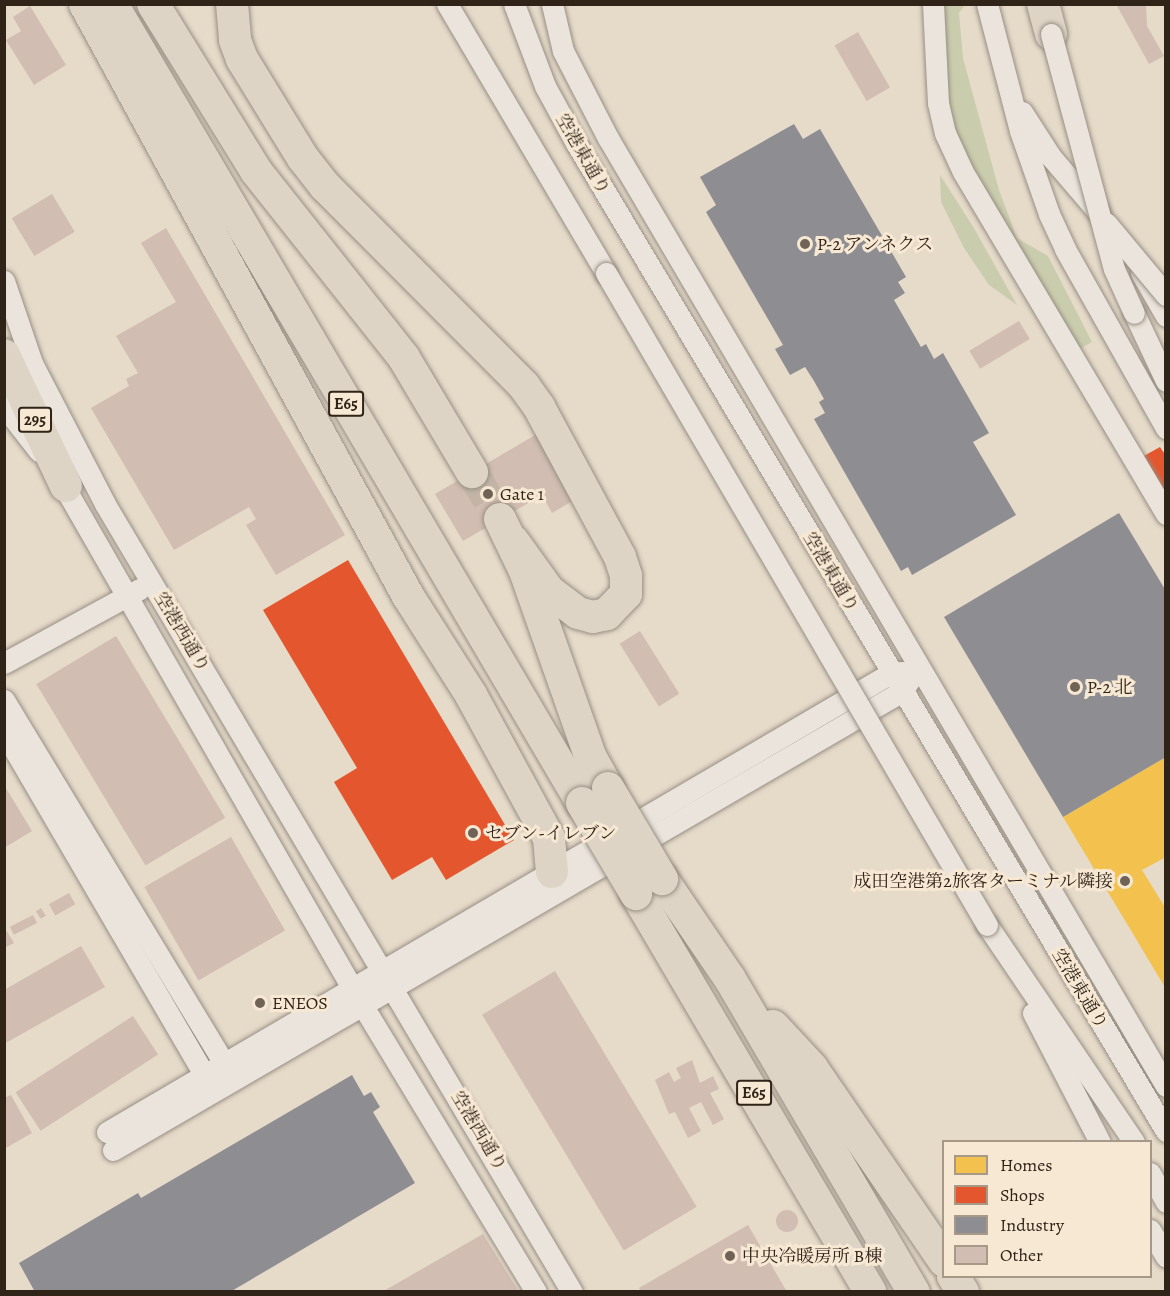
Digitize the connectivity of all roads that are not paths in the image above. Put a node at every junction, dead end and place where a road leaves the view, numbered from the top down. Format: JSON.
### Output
{"nodes":[{"id":1,"x":85,"y":4,"type":"edge"},
{"id":2,"x":112,"y":4,"type":"edge"},
{"id":3,"x":153,"y":4,"type":"edge"},
{"id":4,"x":232,"y":4,"type":"edge"},
{"id":5,"x":447,"y":4,"type":"edge"},
{"id":6,"x":514,"y":4,"type":"edge"},
{"id":7,"x":552,"y":4,"type":"edge"},
{"id":8,"x":933,"y":4,"type":"edge"},
{"id":9,"x":987,"y":4,"type":"edge"},
{"id":10,"x":1045,"y":14,"type":"edge"},
{"id":11,"x":1015,"y":105,"type":"junction"},
{"id":12,"x":1100,"y":215,"type":"junction"},
{"id":13,"x":4,"y":281,"type":"edge"},
{"id":14,"x":1166,"y":295,"type":"edge"},
{"id":15,"x":1166,"y":316,"type":"edge"},
{"id":16,"x":4,"y":355,"type":"edge"},
{"id":17,"x":1166,"y":381,"type":"edge"},
{"id":18,"x":4,"y":406,"type":"edge"},
{"id":19,"x":1166,"y":428,"type":"edge"},
{"id":20,"x":472,"y":472,"type":"tunnel mouth"},
{"id":21,"x":66,"y":486,"type":"junction"},
{"id":22,"x":1166,"y":514,"type":"edge"},
{"id":23,"x":152,"y":583,"type":"junction"},
{"id":24,"x":129,"y":596,"type":"junction"},
{"id":25,"x":4,"y":663,"type":"edge"},
{"id":26,"x":919,"y":669,"type":"junction"},
{"id":27,"x":891,"y":673,"type":"junction"},
{"id":28,"x":901,"y":692,"type":"junction"},
{"id":29,"x":4,"y":700,"type":"edge"},
{"id":30,"x":4,"y":732,"type":"edge"},
{"id":31,"x":595,"y":796,"type":"junction"},
{"id":32,"x":552,"y":872,"type":"junction"},
{"id":33,"x":649,"y":886,"type":"junction"},
{"id":34,"x":987,"y":925,"type":"junction"},
{"id":35,"x":730,"y":979,"type":"junction"},
{"id":36,"x":389,"y":980,"type":"junction"},
{"id":37,"x":352,"y":988,"type":"junction"},
{"id":38,"x":363,"y":1006,"type":"junction"},
{"id":39,"x":230,"y":1074,"type":"junction"},
{"id":40,"x":210,"y":1085,"type":"junction"},
{"id":41,"x":1166,"y":1086,"type":"edge"},
{"id":42,"x":1166,"y":1131,"type":"edge"},
{"id":43,"x":1099,"y":1140,"type":"edge"},
{"id":44,"x":1133,"y":1140,"type":"edge"},
{"id":45,"x":110,"y":1141,"type":"dead end"},
{"id":46,"x":1152,"y":1170,"type":"edge"},
{"id":47,"x":1152,"y":1177,"type":"edge"},
{"id":48,"x":1166,"y":1191,"type":"edge"},
{"id":49,"x":1166,"y":1202,"type":"edge"},
{"id":50,"x":1152,"y":1221,"type":"edge"},
{"id":51,"x":1152,"y":1233,"type":"edge"},
{"id":52,"x":1166,"y":1241,"type":"edge"},
{"id":53,"x":1166,"y":1257,"type":"edge"},
{"id":54,"x":942,"y":1258,"type":"edge"},
{"id":55,"x":954,"y":1278,"type":"edge"},
{"id":56,"x":536,"y":1292,"type":"edge"},
{"id":57,"x":572,"y":1292,"type":"edge"},
{"id":58,"x":870,"y":1292,"type":"edge"},
{"id":59,"x":914,"y":1292,"type":"edge"},
{"id":60,"x":963,"y":1292,"type":"edge"}],
"edges":[{"from":1,"to":32,"type":"highway"},
{"from":2,"to":31,"type":"highway","number":"E65"},
{"from":3,"to":20,"type":"highway"},
{"from":4,"to":31,"type":"highway","number":"E65"},
{"from":5,"to":34,"type":"street","bridge":true},
{"from":6,"to":27,"type":"street","name":"空港東通り"},
{"from":7,"to":26,"type":"street","name":"空港東通り"},
{"from":8,"to":22,"type":"street"},
{"from":9,"to":11,"type":"street"},
{"from":10,"to":12,"type":"street","bridge":true},
{"from":11,"to":15,"type":"street"},
{"from":11,"to":19,"type":"street"},
{"from":12,"to":14,"type":"street","bridge":true},
{"from":12,"to":17,"type":"street","bridge":true},
{"from":13,"to":23,"type":"street","name":"空港西通り"},
{"from":16,"to":21,"type":"highway","number":"295"},
{"from":18,"to":21,"type":"street","name":"空港西通り"},
{"from":21,"to":24,"type":"street","name":"空港西通り"},
{"from":23,"to":24,"type":"street"},
{"from":23,"to":36,"type":"street","name":"空港西通り"},
{"from":24,"to":25,"type":"street"},
{"from":24,"to":37,"type":"street","name":"空港西通り"},
{"from":26,"to":27,"type":"street"},
{"from":26,"to":28,"type":"street"},
{"from":26,"to":41,"type":"street","name":"空港東通り"},
{"from":27,"to":28,"type":"street","name":"空港東通り"},
{"from":27,"to":32,"type":"street"},
{"from":28,"to":36,"type":"street"},
{"from":28,"to":42,"type":"street","name":"空港東通り"},
{"from":29,"to":39,"type":"street"},
{"from":30,"to":40,"type":"street"},
{"from":31,"to":33,"type":"highway","number":"E65","bridge":true},
{"from":32,"to":36,"type":"street"},
{"from":33,"to":35,"type":"highway","number":"E65"},
{"from":33,"to":58,"type":"highway","number":"E65"},
{"from":34,"to":43,"type":"street"},
{"from":34,"to":44,"type":"street"},
{"from":35,"to":54,"type":"highway"},
{"from":35,"to":59,"type":"highway","number":"E65"},
{"from":36,"to":37,"type":"street"},
{"from":36,"to":38,"type":"street"},
{"from":36,"to":57,"type":"street","name":"空港西通り"},
{"from":37,"to":38,"type":"street","name":"空港西通り"},
{"from":37,"to":39,"type":"street"},
{"from":38,"to":39,"type":"street"},
{"from":38,"to":56,"type":"street","name":"空港西通り"},
{"from":39,"to":40,"type":"street"},
{"from":40,"to":45,"type":"street"},
{"from":46,"to":48,"type":"street"},
{"from":47,"to":49,"type":"street"},
{"from":50,"to":52,"type":"street"},
{"from":51,"to":53,"type":"street"},
{"from":55,"to":60,"type":"highway"}]}
